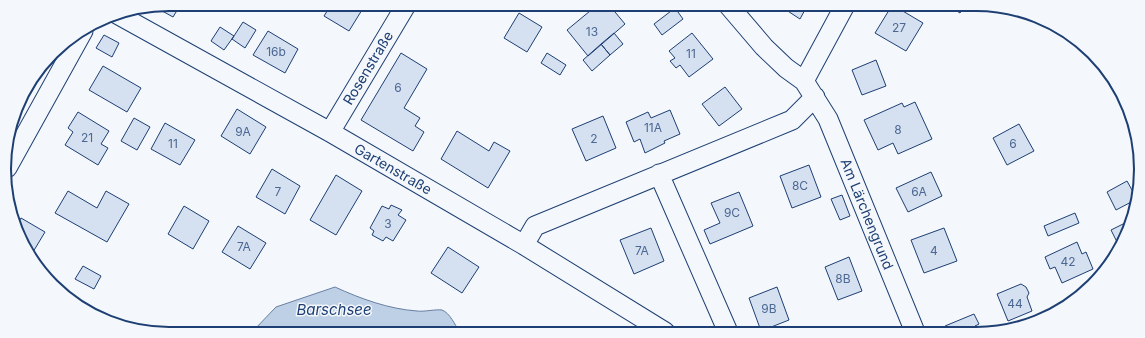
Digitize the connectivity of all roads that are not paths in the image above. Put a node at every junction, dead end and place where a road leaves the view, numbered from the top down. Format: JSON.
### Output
{"nodes":[{"id":1,"x":402,"y":11,"type":"edge"},
{"id":2,"x":733,"y":11,"type":"edge"},
{"id":3,"x":842,"y":11,"type":"edge"},
{"id":4,"x":123,"y":17,"type":"edge"},
{"id":5,"x":78,"y":40,"type":"edge"},
{"id":6,"x":804,"y":81,"type":"junction"},
{"id":7,"x":815,"y":97,"type":"junction"},
{"id":8,"x":330,"y":132,"type":"junction"},
{"id":9,"x":11,"y":161,"type":"edge"},
{"id":10,"x":659,"y":174,"type":"junction"},
{"id":11,"x":524,"y":245,"type":"junction"},
{"id":12,"x":657,"y":327,"type":"edge"},
{"id":13,"x":726,"y":327,"type":"edge"},
{"id":14,"x":913,"y":327,"type":"edge"}],
"edges":[{"from":1,"to":8,"type":"street","name":"Rosenstraße"},
{"from":2,"to":6,"type":"street","name":"Am Lärchengrund"},
{"from":3,"to":6,"type":"street"},
{"from":4,"to":8,"type":"street","name":"Gartenstraße"},
{"from":5,"to":9,"type":"street"},
{"from":6,"to":7,"type":"street","name":"Am Lärchengrund"},
{"from":7,"to":10,"type":"street"},
{"from":7,"to":14,"type":"street","name":"Am Lärchengrund"},
{"from":8,"to":11,"type":"street","name":"Gartenstraße"},
{"from":10,"to":11,"type":"street"},
{"from":10,"to":13,"type":"street"},
{"from":11,"to":12,"type":"street","name":"Gartenstraße"}]}
